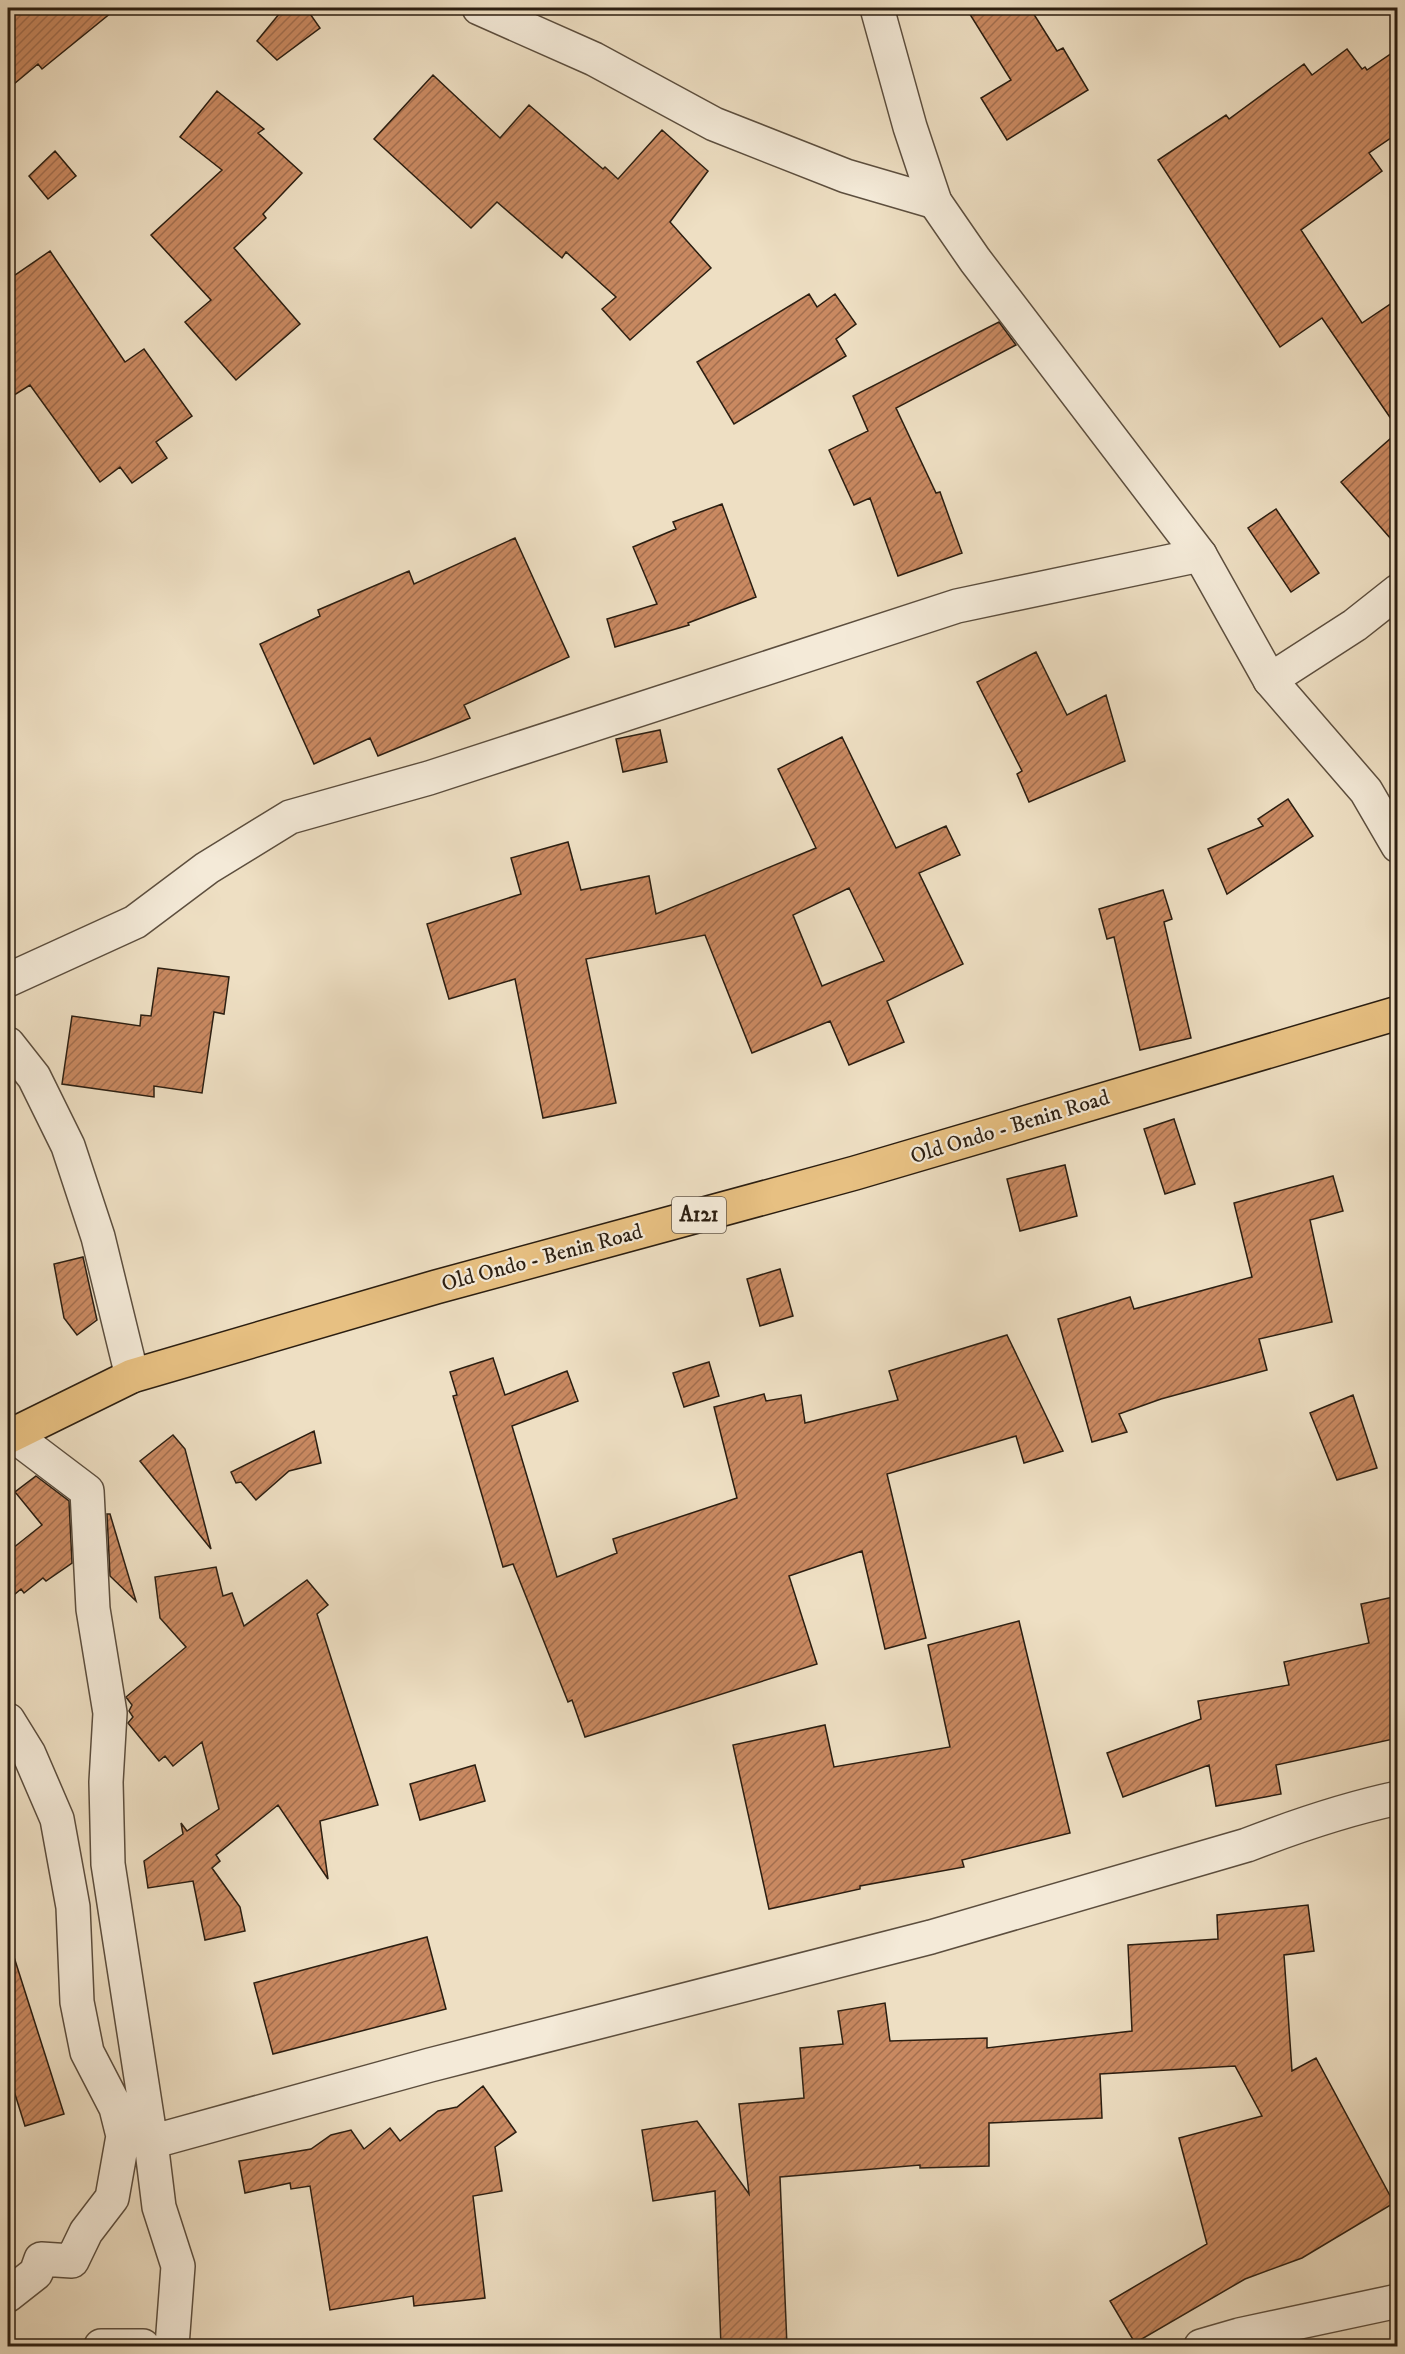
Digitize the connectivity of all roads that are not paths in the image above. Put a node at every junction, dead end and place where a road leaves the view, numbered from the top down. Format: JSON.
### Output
{"nodes":[{"id":1,"x":479,"y":8,"type":"edge"},
{"id":2,"x":877,"y":8,"type":"edge"},
{"id":3,"x":935,"y":202,"type":"junction"},
{"id":4,"x":1200,"y":555,"type":"junction"},
{"id":5,"x":1398,"y":591,"type":"edge"},
{"id":6,"x":1270,"y":680,"type":"junction"},
{"id":7,"x":1398,"y":846,"type":"edge"},
{"id":8,"x":8,"y":980,"type":"edge"},
{"id":9,"x":1398,"y":1013,"type":"edge"},
{"id":10,"x":8,"y":1044,"type":"edge"},
{"id":11,"x":132,"y":1376,"type":"junction"},
{"id":12,"x":10,"y":1436,"type":"edge"},
{"id":13,"x":8,"y":1720,"type":"edge"},
{"id":14,"x":1398,"y":1798,"type":"edge"},
{"id":15,"x":151,"y":2142,"type":"junction"},
{"id":16,"x":8,"y":2295,"type":"edge"},
{"id":17,"x":1398,"y":2301,"type":"edge"},
{"id":18,"x":101,"y":2346,"type":"edge"},
{"id":19,"x":143,"y":2346,"type":"edge"},
{"id":20,"x":172,"y":2346,"type":"edge"},
{"id":21,"x":1201,"y":2346,"type":"edge"}],
"edges":[{"from":1,"to":3,"type":"street"},
{"from":2,"to":3,"type":"street"},
{"from":3,"to":4,"type":"street"},
{"from":4,"to":6,"type":"street"},
{"from":4,"to":8,"type":"street"},
{"from":5,"to":6,"type":"street"},
{"from":6,"to":7,"type":"street"},
{"from":9,"to":11,"type":"main road","name":"Old Ondo - Benin Road","number":"A121"},
{"from":10,"to":11,"type":"street"},
{"from":11,"to":12,"type":"main road","name":"Old Ondo - Benin Road","number":"A121"},
{"from":12,"to":15,"type":"street"},
{"from":13,"to":16,"type":"street"},
{"from":14,"to":15,"type":"street"},
{"from":15,"to":20,"type":"street"},
{"from":17,"to":21,"type":"street"},
{"from":18,"to":19,"type":"street"}]}
